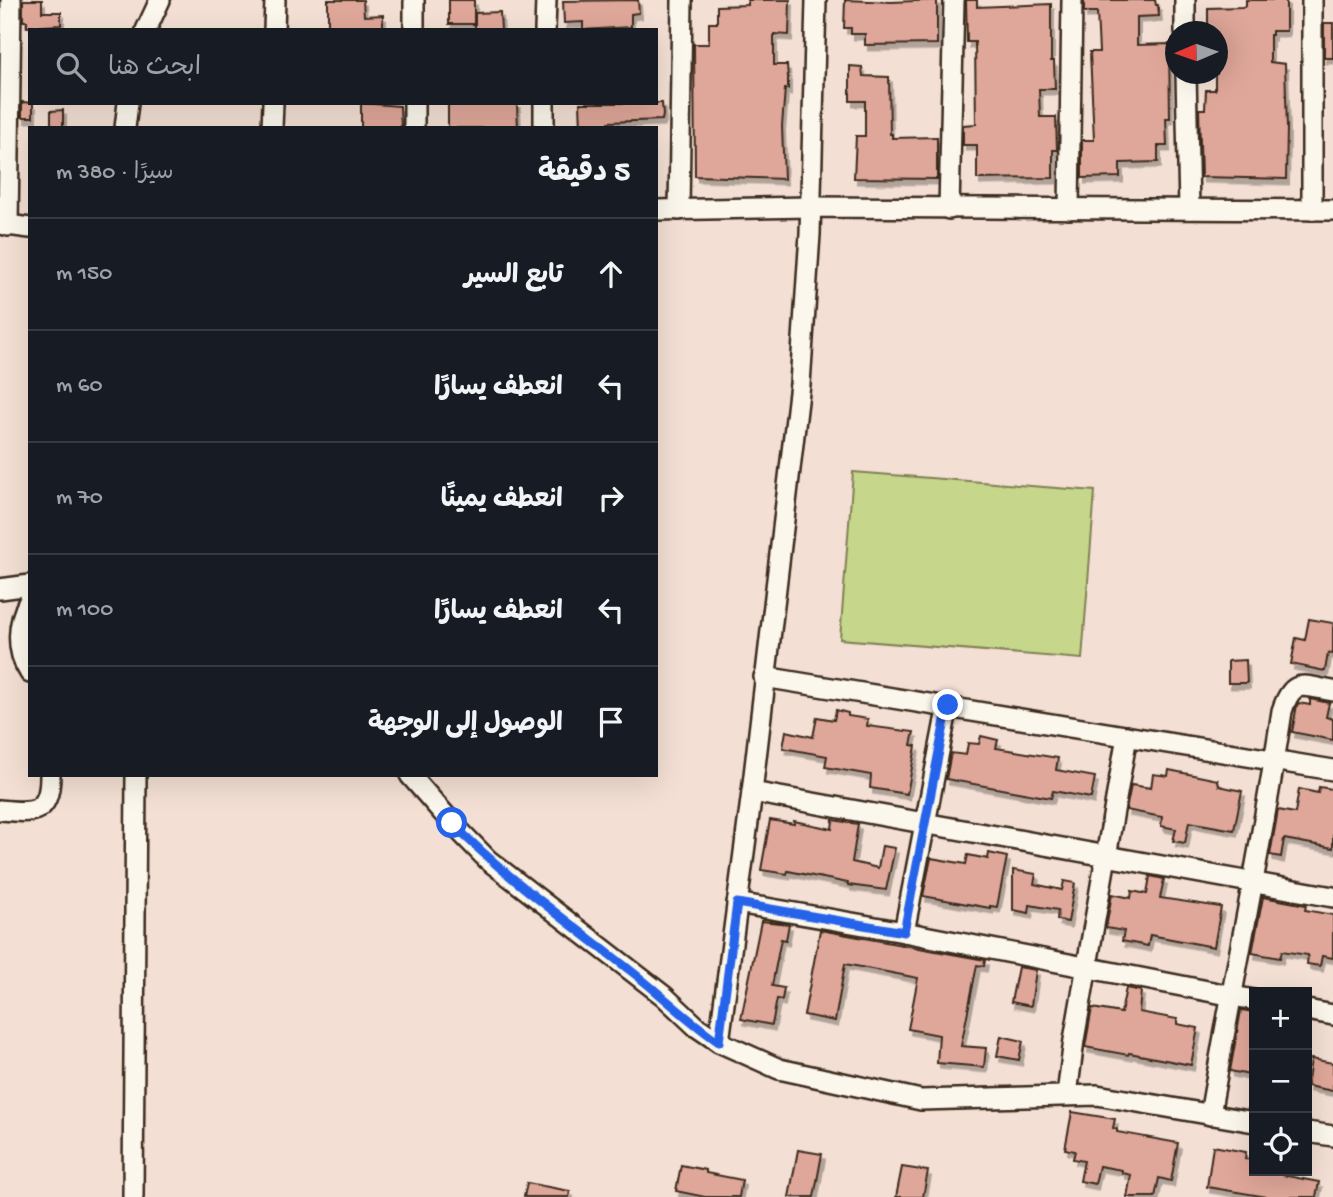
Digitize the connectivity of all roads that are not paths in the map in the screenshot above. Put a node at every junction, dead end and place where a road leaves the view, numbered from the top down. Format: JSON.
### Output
{"nodes":[{"id":1,"x":11,"y":0,"type":"edge"},
{"id":2,"x":160,"y":0,"type":"edge"},
{"id":3,"x":275,"y":0,"type":"edge"},
{"id":4,"x":414,"y":0,"type":"edge"},
{"id":5,"x":546,"y":0,"type":"edge"},
{"id":6,"x":682,"y":0,"type":"edge"},
{"id":7,"x":816,"y":0,"type":"edge"},
{"id":8,"x":954,"y":0,"type":"edge"},
{"id":9,"x":1072,"y":0,"type":"edge"},
{"id":10,"x":1185,"y":0,"type":"edge"},
{"id":11,"x":1312,"y":0,"type":"edge"},
{"id":12,"x":1185,"y":21,"type":"edge"},
{"id":13,"x":147,"y":28,"type":"edge"},
{"id":14,"x":274,"y":28,"type":"edge"},
{"id":15,"x":414,"y":28,"type":"edge"},
{"id":16,"x":545,"y":28,"type":"edge"},
{"id":17,"x":1186,"y":84,"type":"edge"},
{"id":18,"x":128,"y":105,"type":"edge"},
{"id":19,"x":273,"y":105,"type":"edge"},
{"id":20,"x":414,"y":105,"type":"edge"},
{"id":21,"x":544,"y":105,"type":"edge"},
{"id":22,"x":125,"y":126,"type":"edge"},
{"id":23,"x":272,"y":126,"type":"edge"},
{"id":24,"x":414,"y":126,"type":"edge"},
{"id":25,"x":544,"y":126,"type":"edge"},
{"id":26,"x":811,"y":208,"type":"junction"},
{"id":27,"x":949,"y":209,"type":"junction"},
{"id":28,"x":1069,"y":209,"type":"junction"},
{"id":29,"x":1189,"y":209,"type":"junction"},
{"id":30,"x":658,"y":210,"type":"edge"},
{"id":31,"x":679,"y":210,"type":"junction"},
{"id":32,"x":1312,"y":210,"type":"junction"},
{"id":33,"x":1333,"y":210,"type":"edge"},
{"id":34,"x":4,"y":225,"type":"edge"},
{"id":35,"x":28,"y":228,"type":"edge"},
{"id":36,"x":28,"y":585,"type":"edge"},
{"id":37,"x":0,"y":589,"type":"edge"},
{"id":38,"x":28,"y":604,"type":"edge"},
{"id":39,"x":28,"y":670,"type":"edge"},
{"id":40,"x":764,"y":677,"type":"junction"},
{"id":41,"x":1333,"y":691,"type":"edge"},
{"id":42,"x":948,"y":705,"type":"junction"},
{"id":43,"x":1127,"y":736,"type":"junction"},
{"id":44,"x":1275,"y":760,"type":"junction"},
{"id":45,"x":1333,"y":770,"type":"edge"},
{"id":46,"x":50,"y":777,"type":"edge"},
{"id":47,"x":136,"y":777,"type":"edge"},
{"id":48,"x":412,"y":777,"type":"edge"},
{"id":49,"x":752,"y":792,"type":"junction"},
{"id":50,"x":0,"y":810,"type":"edge"},
{"id":51,"x":926,"y":822,"type":"junction"},
{"id":52,"x":1107,"y":856,"type":"junction"},
{"id":53,"x":1253,"y":881,"type":"junction"},
{"id":54,"x":1333,"y":897,"type":"edge"},
{"id":55,"x":737,"y":903,"type":"junction"},
{"id":56,"x":904,"y":932,"type":"junction"},
{"id":57,"x":1088,"y":968,"type":"junction"},
{"id":58,"x":1230,"y":995,"type":"junction"},
{"id":59,"x":1249,"y":999,"type":"edge"},
{"id":60,"x":1312,"y":1011,"type":"edge"},
{"id":61,"x":1333,"y":1015,"type":"edge"},
{"id":62,"x":719,"y":1042,"type":"junction"},
{"id":63,"x":1067,"y":1095,"type":"junction"},
{"id":64,"x":1210,"y":1115,"type":"junction"},
{"id":65,"x":1249,"y":1121,"type":"edge"},
{"id":66,"x":1312,"y":1133,"type":"edge"},
{"id":67,"x":1333,"y":1136,"type":"edge"},
{"id":68,"x":133,"y":1197,"type":"edge"}],
"edges":[{"from":1,"to":34,"type":"street"},
{"from":2,"to":13,"type":"street"},
{"from":3,"to":14,"type":"street"},
{"from":4,"to":15,"type":"street"},
{"from":5,"to":16,"type":"street"},
{"from":6,"to":31,"type":"street"},
{"from":7,"to":26,"type":"street"},
{"from":8,"to":27,"type":"street"},
{"from":9,"to":28,"type":"street"},
{"from":10,"to":12,"type":"street"},
{"from":11,"to":32,"type":"street"},
{"from":17,"to":29,"type":"street"},
{"from":18,"to":22,"type":"street"},
{"from":19,"to":23,"type":"street"},
{"from":20,"to":24,"type":"street"},
{"from":21,"to":25,"type":"street"},
{"from":26,"to":27,"type":"street"},
{"from":26,"to":31,"type":"street"},
{"from":26,"to":40,"type":"street"},
{"from":27,"to":28,"type":"street"},
{"from":28,"to":29,"type":"street"},
{"from":29,"to":32,"type":"street"},
{"from":30,"to":31,"type":"street"},
{"from":32,"to":33,"type":"street"},
{"from":34,"to":35,"type":"street"},
{"from":36,"to":37,"type":"street"},
{"from":38,"to":39,"type":"street"},
{"from":40,"to":42,"type":"street"},
{"from":40,"to":49,"type":"street"},
{"from":41,"to":44,"type":"street"},
{"from":42,"to":43,"type":"street"},
{"from":42,"to":51,"type":"street"},
{"from":43,"to":44,"type":"street"},
{"from":43,"to":52,"type":"street"},
{"from":44,"to":45,"type":"street"},
{"from":44,"to":53,"type":"street"},
{"from":46,"to":50,"type":"street"},
{"from":47,"to":68,"type":"street"},
{"from":48,"to":62,"type":"street"},
{"from":49,"to":51,"type":"street"},
{"from":49,"to":55,"type":"street"},
{"from":51,"to":52,"type":"street"},
{"from":51,"to":56,"type":"street"},
{"from":52,"to":53,"type":"street"},
{"from":52,"to":57,"type":"street"},
{"from":53,"to":54,"type":"street"},
{"from":53,"to":58,"type":"street"},
{"from":55,"to":56,"type":"street"},
{"from":55,"to":62,"type":"street"},
{"from":56,"to":57,"type":"street"},
{"from":57,"to":58,"type":"street"},
{"from":57,"to":63,"type":"street"},
{"from":58,"to":59,"type":"street"},
{"from":58,"to":64,"type":"street"},
{"from":60,"to":61,"type":"street"},
{"from":62,"to":63,"type":"street"},
{"from":63,"to":64,"type":"street"},
{"from":64,"to":65,"type":"street"},
{"from":66,"to":67,"type":"street"}]}
